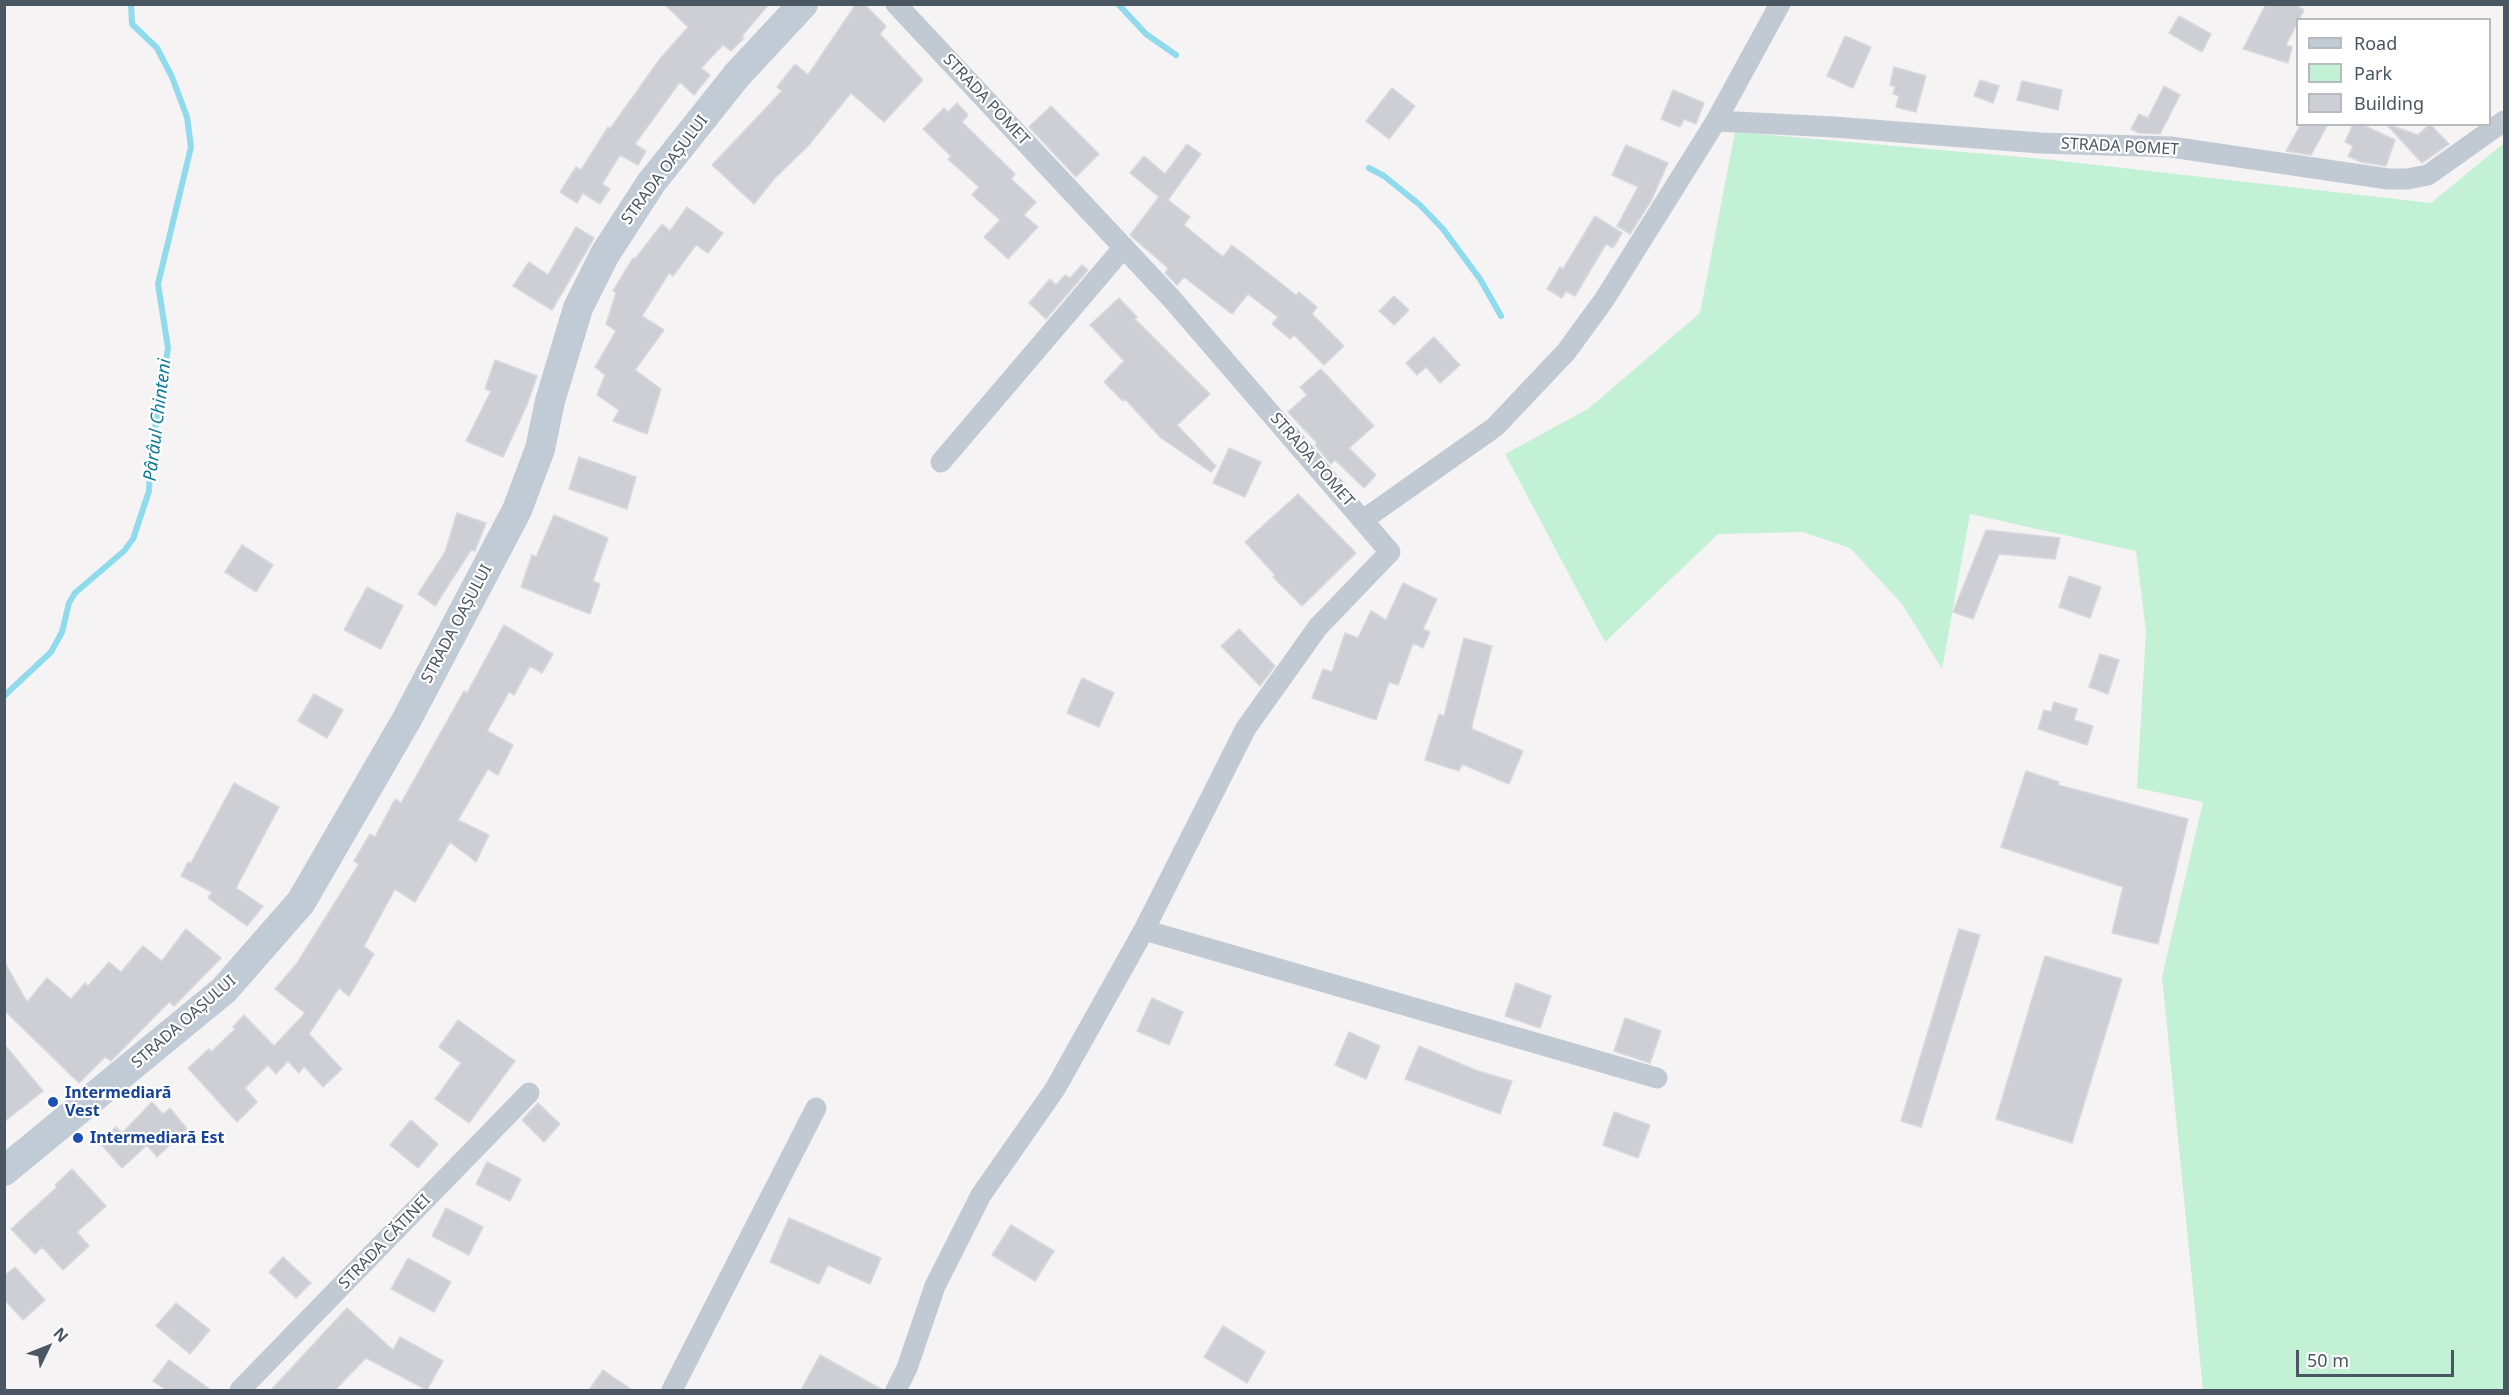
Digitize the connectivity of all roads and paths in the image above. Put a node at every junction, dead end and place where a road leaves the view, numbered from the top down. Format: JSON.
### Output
{"nodes":[{"id":1,"x":803,"y":4,"type":"edge"},
{"id":2,"x":896,"y":4,"type":"edge"},
{"id":3,"x":1780,"y":4,"type":"edge"},
{"id":4,"x":1716,"y":121,"type":"junction"},
{"id":5,"x":2505,"y":121,"type":"edge"},
{"id":6,"x":1124,"y":247,"type":"junction"},
{"id":7,"x":941,"y":462,"type":"dead end"},
{"id":8,"x":1364,"y":520,"type":"junction"},
{"id":9,"x":1144,"y":930,"type":"junction"},
{"id":10,"x":1657,"y":1078,"type":"dead end"},
{"id":11,"x":529,"y":1093,"type":"dead end"},
{"id":12,"x":816,"y":1108,"type":"dead end"},
{"id":13,"x":4,"y":1171,"type":"edge"},
{"id":14,"x":240,"y":1390,"type":"edge"},
{"id":15,"x":672,"y":1390,"type":"edge"},
{"id":16,"x":896,"y":1390,"type":"edge"}],
"edges":[{"from":1,"to":13,"type":"main road","name":"STRADA OAȘULUI"},
{"from":2,"to":6,"type":"street","name":"STRADA POMET"},
{"from":3,"to":4,"type":"street","name":"STRADA POMET"},
{"from":4,"to":5,"type":"street","name":"STRADA POMET"},
{"from":4,"to":8,"type":"street","name":"STRADA POMET"},
{"from":6,"to":7,"type":"street"},
{"from":6,"to":8,"type":"street","name":"STRADA POMET"},
{"from":8,"to":9,"type":"street"},
{"from":9,"to":10,"type":"street"},
{"from":9,"to":16,"type":"street"},
{"from":11,"to":14,"type":"street","name":"STRADA CĂTINEI"},
{"from":12,"to":15,"type":"street"}]}
